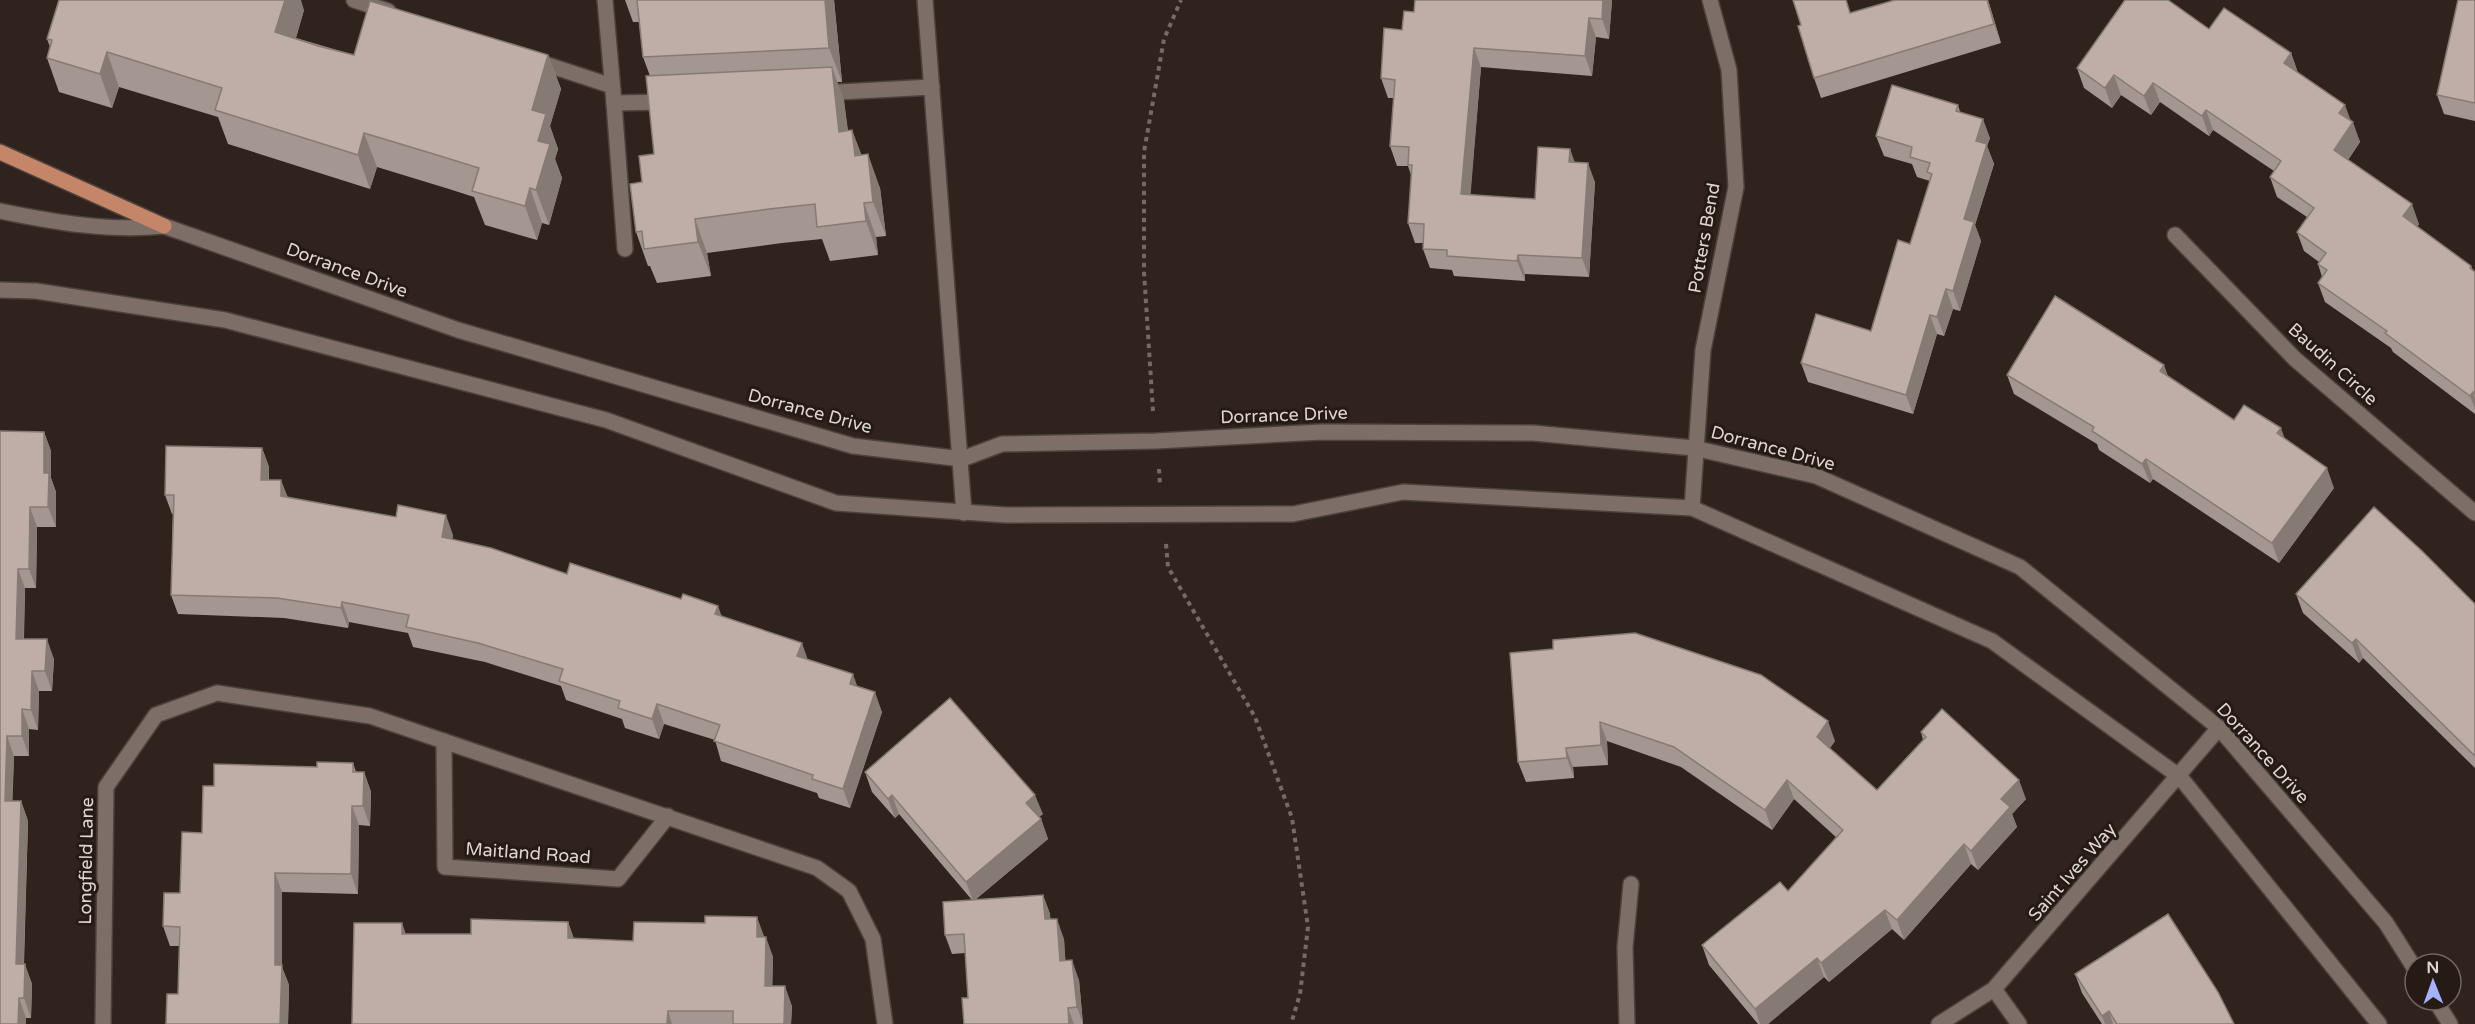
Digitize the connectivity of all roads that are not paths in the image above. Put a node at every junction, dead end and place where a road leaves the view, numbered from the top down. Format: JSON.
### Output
{"nodes":[{"id":1,"x":354,"y":0,"type":"edge"},
{"id":2,"x":605,"y":0,"type":"edge"},
{"id":3,"x":925,"y":0,"type":"edge"},
{"id":4,"x":1710,"y":0,"type":"edge"},
{"id":5,"x":399,"y":15,"type":"edge"},
{"id":6,"x":522,"y":56,"type":"edge"},
{"id":7,"x":612,"y":86,"type":"junction"},
{"id":8,"x":932,"y":87,"type":"junction"},
{"id":9,"x":802,"y":94,"type":"edge"},
{"id":10,"x":684,"y":101,"type":"edge"},
{"id":11,"x":614,"y":103,"type":"junction"},
{"id":12,"x":0,"y":152,"type":"edge"},
{"id":13,"x":0,"y":211,"type":"edge"},
{"id":14,"x":164,"y":226,"type":"junction"},
{"id":15,"x":2175,"y":235,"type":"dead end"},
{"id":16,"x":625,"y":249,"type":"dead end"},
{"id":17,"x":0,"y":290,"type":"edge"},
{"id":18,"x":1694,"y":448,"type":"junction"},
{"id":19,"x":962,"y":459,"type":"junction"},
{"id":20,"x":1692,"y":508,"type":"junction"},
{"id":21,"x":964,"y":513,"type":"junction"},
{"id":22,"x":2475,"y":513,"type":"edge"},
{"id":23,"x":2219,"y":728,"type":"junction"},
{"id":24,"x":444,"y":741,"type":"junction"},
{"id":25,"x":2180,"y":777,"type":"junction"},
{"id":26,"x":668,"y":816,"type":"junction"},
{"id":27,"x":1631,"y":884,"type":"dead end"},
{"id":28,"x":2404,"y":952,"type":"edge"},
{"id":29,"x":1994,"y":989,"type":"junction"},
{"id":30,"x":103,"y":1024,"type":"edge"},
{"id":31,"x":885,"y":1024,"type":"edge"},
{"id":32,"x":1627,"y":1024,"type":"edge"},
{"id":33,"x":1939,"y":1024,"type":"edge"},
{"id":34,"x":2019,"y":1024,"type":"edge"},
{"id":35,"x":2379,"y":1024,"type":"edge"}],
"edges":[{"from":1,"to":5,"type":"street"},
{"from":2,"to":7,"type":"street"},
{"from":3,"to":8,"type":"street"},
{"from":4,"to":18,"type":"street","name":"Potters Bend"},
{"from":6,"to":7,"type":"street"},
{"from":7,"to":11,"type":"street"},
{"from":8,"to":9,"type":"street"},
{"from":8,"to":19,"type":"street"},
{"from":10,"to":11,"type":"street"},
{"from":11,"to":16,"type":"street"},
{"from":12,"to":14,"type":"main road"},
{"from":13,"to":14,"type":"street","name":"Dorrance Drive"},
{"from":14,"to":19,"type":"street","name":"Dorrance Drive"},
{"from":15,"to":22,"type":"street","name":"Baudin Circle"},
{"from":17,"to":21,"type":"street"},
{"from":18,"to":19,"type":"street","name":"Dorrance Drive"},
{"from":18,"to":20,"type":"street","name":"Potters Bend"},
{"from":18,"to":23,"type":"street","name":"Dorrance Drive"},
{"from":19,"to":21,"type":"street"},
{"from":20,"to":21,"type":"street"},
{"from":20,"to":25,"type":"street"},
{"from":23,"to":25,"type":"street","name":"Saint Ives Way"},
{"from":23,"to":28,"type":"street","name":"Dorrance Drive"},
{"from":24,"to":26,"type":"street"},
{"from":24,"to":26,"type":"street","name":"Maitland Road"},
{"from":24,"to":30,"type":"street","name":"Longfield Lane"},
{"from":25,"to":29,"type":"street","name":"Saint Ives Way"},
{"from":25,"to":35,"type":"street"},
{"from":26,"to":31,"type":"street"},
{"from":27,"to":32,"type":"street"},
{"from":29,"to":33,"type":"street","name":"Saint Ives Way"},
{"from":29,"to":34,"type":"street"}]}
